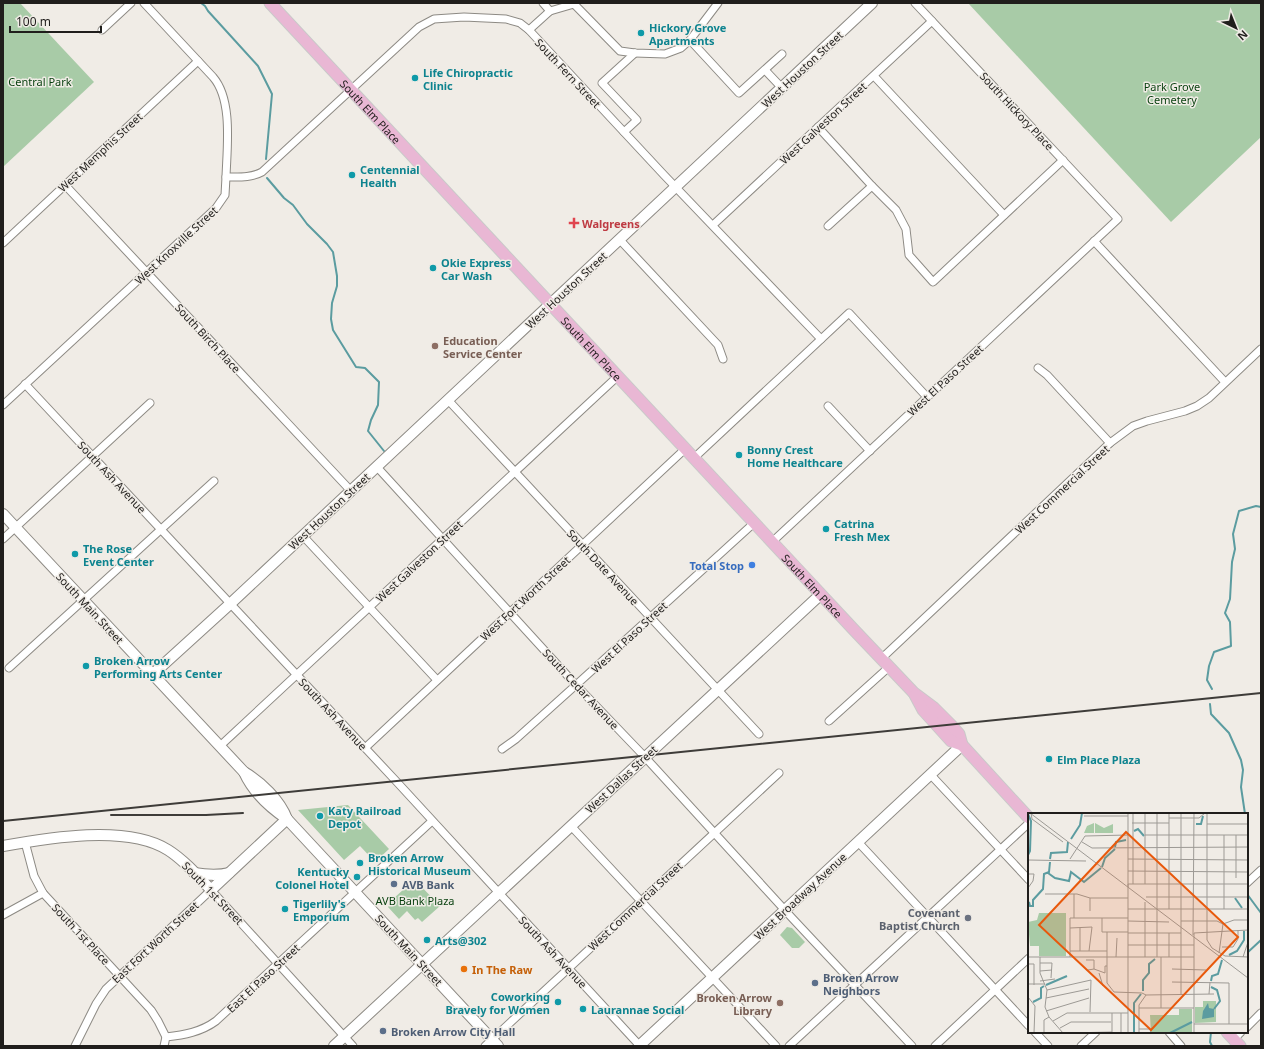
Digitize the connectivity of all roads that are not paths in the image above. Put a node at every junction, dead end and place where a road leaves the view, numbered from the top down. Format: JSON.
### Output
{"nodes":[{"id":1,"x":130,"y":3,"type":"edge"},
{"id":2,"x":144,"y":3,"type":"edge"},
{"id":3,"x":270,"y":3,"type":"edge"},
{"id":4,"x":543,"y":3,"type":"edge"},
{"id":5,"x":718,"y":3,"type":"edge"},
{"id":6,"x":872,"y":3,"type":"edge"},
{"id":7,"x":915,"y":3,"type":"edge"},
{"id":8,"x":550,"y":11,"type":"junction"},
{"id":9,"x":932,"y":21,"type":"junction"},
{"id":10,"x":102,"y":30,"type":"dead end"},
{"id":11,"x":529,"y":30,"type":"junction"},
{"id":12,"x":690,"y":40,"type":"junction"},
{"id":13,"x":634,"y":53,"type":"junction"},
{"id":14,"x":782,"y":54,"type":"dead end"},
{"id":15,"x":198,"y":61,"type":"junction"},
{"id":16,"x":764,"y":70,"type":"junction"},
{"id":17,"x":874,"y":76,"type":"junction"},
{"id":18,"x":782,"y":88,"type":"junction"},
{"id":19,"x":351,"y":90,"type":"junction"},
{"id":20,"x":818,"y":127,"type":"junction"},
{"id":21,"x":624,"y":132,"type":"junction"},
{"id":22,"x":1063,"y":160,"type":"junction"},
{"id":23,"x":226,"y":177,"type":"junction"},
{"id":24,"x":65,"y":185,"type":"junction"},
{"id":25,"x":872,"y":186,"type":"junction"},
{"id":26,"x":676,"y":187,"type":"junction"},
{"id":27,"x":1004,"y":215,"type":"junction"},
{"id":28,"x":1118,"y":219,"type":"joint"},
{"id":29,"x":713,"y":225,"type":"junction"},
{"id":30,"x":828,"y":226,"type":"dead end"},
{"id":31,"x":620,"y":240,"type":"junction"},
{"id":32,"x":1094,"y":241,"type":"junction"},
{"id":33,"x":3,"y":243,"type":"edge"},
{"id":34,"x":146,"y":272,"type":"junction"},
{"id":35,"x":551,"y":304,"type":"junction"},
{"id":36,"x":821,"y":339,"type":"junction"},
{"id":37,"x":1261,"y":349,"type":"edge"},
{"id":38,"x":723,"y":358,"type":"dead end"},
{"id":39,"x":1038,"y":368,"type":"dead end"},
{"id":40,"x":618,"y":376,"type":"junction"},
{"id":41,"x":1225,"y":382,"type":"junction"},
{"id":42,"x":25,"y":384,"type":"junction"},
{"id":43,"x":927,"y":397,"type":"junction"},
{"id":44,"x":448,"y":400,"type":"junction"},
{"id":45,"x":150,"y":403,"type":"dead end"},
{"id":46,"x":3,"y":405,"type":"edge"},
{"id":47,"x":828,"y":406,"type":"dead end"},
{"id":48,"x":1110,"y":443,"type":"junction"},
{"id":49,"x":685,"y":449,"type":"junction"},
{"id":50,"x":870,"y":451,"type":"junction"},
{"id":51,"x":93,"y":457,"type":"junction"},
{"id":52,"x":694,"y":458,"type":"junction"},
{"id":53,"x":377,"y":467,"type":"junction"},
{"id":54,"x":514,"y":472,"type":"junction"},
{"id":55,"x":214,"y":481,"type":"dead end"},
{"id":56,"x":351,"y":491,"type":"junction"},
{"id":57,"x":3,"y":514,"type":"edge"},
{"id":58,"x":754,"y":523,"type":"junction"},
{"id":59,"x":16,"y":528,"type":"junction"},
{"id":60,"x":161,"y":529,"type":"junction"},
{"id":61,"x":303,"y":536,"type":"junction"},
{"id":62,"x":3,"y":539,"type":"edge"},
{"id":63,"x":442,"y":539,"type":"junction"},
{"id":64,"x":772,"y":542,"type":"junction"},
{"id":65,"x":582,"y":545,"type":"junction"},
{"id":66,"x":820,"y":595,"type":"junction"},
{"id":67,"x":84,"y":601,"type":"junction"},
{"id":68,"x":230,"y":604,"type":"junction"},
{"id":69,"x":370,"y":607,"type":"junction"},
{"id":70,"x":510,"y":612,"type":"junction"},
{"id":71,"x":650,"y":618,"type":"junction"},
{"id":72,"x":881,"y":659,"type":"junction"},
{"id":73,"x":889,"y":667,"type":"junction"},
{"id":74,"x":10,"y":668,"type":"dead end"},
{"id":75,"x":153,"y":674,"type":"junction"},
{"id":76,"x":296,"y":675,"type":"junction"},
{"id":77,"x":437,"y":680,"type":"junction"},
{"id":78,"x":576,"y":685,"type":"junction"},
{"id":79,"x":718,"y":690,"type":"junction"},
{"id":80,"x":829,"y":721,"type":"dead end"},
{"id":81,"x":759,"y":734,"type":"dead end"},
{"id":82,"x":962,"y":745,"type":"junction"},
{"id":83,"x":220,"y":746,"type":"junction"},
{"id":84,"x":365,"y":748,"type":"junction"},
{"id":85,"x":502,"y":749,"type":"dead end"},
{"id":86,"x":645,"y":757,"type":"junction"},
{"id":87,"x":779,"y":773,"type":"dead end"},
{"id":88,"x":930,"y":774,"type":"junction"},
{"id":89,"x":1028,"y":817,"type":"edge"},
{"id":90,"x":287,"y":819,"type":"junction"},
{"id":91,"x":432,"y":821,"type":"junction"},
{"id":92,"x":1028,"y":824,"type":"edge"},
{"id":93,"x":571,"y":826,"type":"junction"},
{"id":94,"x":715,"y":833,"type":"junction"},
{"id":95,"x":25,"y":842,"type":"junction"},
{"id":96,"x":858,"y":842,"type":"junction"},
{"id":97,"x":3,"y":846,"type":"edge"},
{"id":98,"x":1000,"y":849,"type":"junction"},
{"id":99,"x":1261,"y":870,"type":"edge"},
{"id":100,"x":194,"y":873,"type":"junction"},
{"id":101,"x":229,"y":873,"type":"junction"},
{"id":102,"x":1028,"y":879,"type":"edge"},
{"id":103,"x":1248,"y":882,"type":"edge"},
{"id":104,"x":211,"y":890,"type":"junction"},
{"id":105,"x":355,"y":892,"type":"junction"},
{"id":106,"x":43,"y":893,"type":"junction"},
{"id":107,"x":499,"y":893,"type":"junction"},
{"id":108,"x":641,"y":901,"type":"junction"},
{"id":109,"x":785,"y":910,"type":"junction"},
{"id":110,"x":3,"y":915,"type":"edge"},
{"id":111,"x":928,"y":917,"type":"junction"},
{"id":112,"x":1028,"y":959,"type":"edge"},
{"id":113,"x":278,"y":963,"type":"junction"},
{"id":114,"x":422,"y":964,"type":"junction"},
{"id":115,"x":568,"y":968,"type":"junction"},
{"id":116,"x":120,"y":975,"type":"junction"},
{"id":117,"x":712,"y":977,"type":"junction"},
{"id":118,"x":855,"y":985,"type":"junction"},
{"id":119,"x":995,"y":989,"type":"junction"},
{"id":120,"x":1261,"y":1013,"type":"edge"},
{"id":121,"x":1028,"y":1025,"type":"edge"},
{"id":122,"x":1248,"y":1026,"type":"edge"},
{"id":123,"x":1036,"y":1033,"type":"edge"},
{"id":124,"x":1095,"y":1033,"type":"edge"},
{"id":125,"x":1169,"y":1033,"type":"edge"},
{"id":126,"x":345,"y":1036,"type":"junction"},
{"id":127,"x":166,"y":1037,"type":"junction"},
{"id":128,"x":492,"y":1044,"type":"edge"},
{"id":129,"x":74,"y":1046,"type":"edge"},
{"id":130,"x":164,"y":1046,"type":"edge"},
{"id":131,"x":334,"y":1046,"type":"edge"},
{"id":132,"x":353,"y":1046,"type":"edge"},
{"id":133,"x":640,"y":1046,"type":"edge"},
{"id":134,"x":776,"y":1046,"type":"edge"},
{"id":135,"x":789,"y":1046,"type":"edge"},
{"id":136,"x":912,"y":1046,"type":"edge"},
{"id":137,"x":935,"y":1046,"type":"edge"},
{"id":138,"x":1048,"y":1046,"type":"edge"},
{"id":139,"x":1081,"y":1046,"type":"edge"},
{"id":140,"x":1181,"y":1046,"type":"edge"}],
"edges":[{"from":1,"to":10,"type":"street"},
{"from":2,"to":15,"type":"street"},
{"from":3,"to":19,"type":"main road","name":"South Elm Place"},
{"from":4,"to":8,"type":"street"},
{"from":5,"to":12,"type":"street"},
{"from":6,"to":18,"type":"street","name":"West Houston Street"},
{"from":7,"to":9,"type":"street","name":"South Hickory Place"},
{"from":8,"to":11,"type":"street"},
{"from":8,"to":13,"type":"street"},
{"from":9,"to":17,"type":"street","name":"West Galveston Street"},
{"from":9,"to":22,"type":"street","name":"South Hickory Place"},
{"from":11,"to":19,"type":"street","name":"South Fern Street"},
{"from":11,"to":21,"type":"street","name":"South Fern Street"},
{"from":12,"to":13,"type":"street"},
{"from":12,"to":16,"type":"street"},
{"from":13,"to":21,"type":"street"},
{"from":14,"to":16,"type":"street"},
{"from":15,"to":23,"type":"street"},
{"from":15,"to":24,"type":"street","name":"West Memphis Street"},
{"from":16,"to":18,"type":"street"},
{"from":17,"to":20,"type":"street","name":"West Galveston Street"},
{"from":17,"to":27,"type":"street"},
{"from":18,"to":26,"type":"street","name":"West Houston Street"},
{"from":19,"to":23,"type":"street"},
{"from":19,"to":35,"type":"main road","name":"South Elm Place"},
{"from":20,"to":25,"type":"street"},
{"from":20,"to":29,"type":"street","name":"West Galveston Street"},
{"from":21,"to":26,"type":"street","name":"South Fern Street"},
{"from":22,"to":27,"type":"street"},
{"from":22,"to":28,"type":"street","name":"South Hickory Place"},
{"from":23,"to":34,"type":"street","name":"West Knoxville Street"},
{"from":24,"to":33,"type":"street","name":"West Memphis Street"},
{"from":24,"to":34,"type":"street","name":"South Birch Place"},
{"from":25,"to":27,"type":"street"},
{"from":25,"to":30,"type":"street"},
{"from":26,"to":29,"type":"street","name":"South Fern Street"},
{"from":26,"to":31,"type":"street","name":"West Houston Street"},
{"from":28,"to":32,"type":"street","name":"West El Paso Street"},
{"from":29,"to":36,"type":"street","name":"South Fern Street"},
{"from":31,"to":35,"type":"street","name":"West Houston Street"},
{"from":31,"to":38,"type":"street"},
{"from":32,"to":41,"type":"street"},
{"from":32,"to":43,"type":"street","name":"West El Paso Street"},
{"from":34,"to":42,"type":"street","name":"West Knoxville Street"},
{"from":34,"to":56,"type":"street","name":"South Birch Place"},
{"from":35,"to":40,"type":"main road","name":"South Elm Place"},
{"from":35,"to":44,"type":"street","name":"West Houston Street"},
{"from":36,"to":43,"type":"street"},
{"from":36,"to":52,"type":"street"},
{"from":37,"to":41,"type":"street","name":"West Commercial Street"},
{"from":39,"to":48,"type":"street"},
{"from":40,"to":49,"type":"main road","name":"South Elm Place"},
{"from":40,"to":54,"type":"street","name":"West Galveston Street"},
{"from":41,"to":48,"type":"street","name":"West Commercial Street"},
{"from":42,"to":46,"type":"street","name":"West Knoxville Street"},
{"from":42,"to":51,"type":"street","name":"South Ash Avenue"},
{"from":43,"to":50,"type":"street","name":"West El Paso Street"},
{"from":44,"to":53,"type":"street","name":"West Houston Street"},
{"from":44,"to":54,"type":"street","name":"South Date Avenue"},
{"from":45,"to":51,"type":"street"},
{"from":47,"to":50,"type":"street"},
{"from":48,"to":72,"type":"street","name":"West Commercial Street"},
{"from":49,"to":52,"type":"main road","name":"South Elm Place"},
{"from":49,"to":65,"type":"street","name":"West Fort Worth Street"},
{"from":50,"to":64,"type":"street","name":"West El Paso Street"},
{"from":51,"to":59,"type":"street"},
{"from":51,"to":60,"type":"street","name":"South Ash Avenue"},
{"from":52,"to":58,"type":"main road","name":"South Elm Place"},
{"from":53,"to":56,"type":"street","name":"West Houston Street"},
{"from":53,"to":63,"type":"street","name":"South Cedar Avenue"},
{"from":54,"to":63,"type":"street","name":"West Galveston Street"},
{"from":54,"to":65,"type":"street","name":"South Date Avenue"},
{"from":55,"to":60,"type":"street"},
{"from":56,"to":61,"type":"street","name":"West Houston Street"},
{"from":57,"to":59,"type":"street","name":"South Main Street"},
{"from":58,"to":64,"type":"main road","name":"South Elm Place"},
{"from":58,"to":71,"type":"street","name":"West El Paso Street"},
{"from":59,"to":62,"type":"street"},
{"from":59,"to":67,"type":"street","name":"South Main Street"},
{"from":60,"to":67,"type":"street"},
{"from":60,"to":68,"type":"street","name":"South Ash Avenue"},
{"from":61,"to":68,"type":"street","name":"West Houston Street"},
{"from":61,"to":69,"type":"street"},
{"from":63,"to":69,"type":"street","name":"West Galveston Street"},
{"from":63,"to":70,"type":"street","name":"South Cedar Avenue"},
{"from":64,"to":66,"type":"main road","name":"South Elm Place"},
{"from":65,"to":70,"type":"street","name":"West Fort Worth Street"},
{"from":65,"to":71,"type":"street","name":"South Date Avenue"},
{"from":66,"to":72,"type":"main road","name":"South Elm Place"},
{"from":66,"to":79,"type":"street","name":"West Dallas Street"},
{"from":67,"to":74,"type":"street"},
{"from":67,"to":75,"type":"street","name":"South Main Street"},
{"from":68,"to":75,"type":"street","name":"West Houston Street"},
{"from":68,"to":76,"type":"street","name":"South Ash Avenue"},
{"from":69,"to":76,"type":"street","name":"West Galveston Street"},
{"from":69,"to":77,"type":"street"},
{"from":70,"to":77,"type":"street","name":"West Fort Worth Street"},
{"from":70,"to":78,"type":"street","name":"South Cedar Avenue"},
{"from":71,"to":78,"type":"street","name":"West El Paso Street"},
{"from":71,"to":79,"type":"street","name":"South Date Avenue"},
{"from":72,"to":73,"type":"main road","name":"South Elm Place"},
{"from":73,"to":80,"type":"street"},
{"from":73,"to":82,"type":"main road","name":"South Elm Place"},
{"from":75,"to":83,"type":"street","name":"South Main Street"},
{"from":76,"to":83,"type":"street","name":"West Galveston Street"},
{"from":76,"to":84,"type":"street","name":"South Ash Avenue"},
{"from":77,"to":84,"type":"street","name":"West Fort Worth Street"},
{"from":78,"to":85,"type":"street","name":"West El Paso Street"},
{"from":78,"to":86,"type":"street","name":"South Cedar Avenue"},
{"from":79,"to":81,"type":"street","name":"South Date Avenue"},
{"from":79,"to":86,"type":"street","name":"West Dallas Street"},
{"from":82,"to":88,"type":"street","name":"West Broadway Avenue"},
{"from":82,"to":89,"type":"main road","name":"South Elm Place"},
{"from":83,"to":90,"type":"street","name":"South Main Street"},
{"from":84,"to":91,"type":"street","name":"South Ash Avenue"},
{"from":86,"to":93,"type":"street","name":"West Dallas Street"},
{"from":86,"to":94,"type":"street","name":"South Cedar Avenue"},
{"from":87,"to":94,"type":"street","name":"West Commercial Street"},
{"from":88,"to":96,"type":"street","name":"West Broadway Avenue"},
{"from":88,"to":98,"type":"street"},
{"from":90,"to":101,"type":"street","name":"East Fort Worth Street"},
{"from":90,"to":105,"type":"street","name":"South Main Street"},
{"from":91,"to":105,"type":"street"},
{"from":91,"to":107,"type":"street","name":"South Ash Avenue"},
{"from":92,"to":98,"type":"street"},
{"from":93,"to":107,"type":"street","name":"West Dallas Street"},
{"from":93,"to":108,"type":"street"},
{"from":94,"to":108,"type":"street","name":"West Commercial Street"},
{"from":94,"to":109,"type":"street","name":"South Cedar Avenue"},
{"from":95,"to":97,"type":"street","name":"South 1st Street"},
{"from":95,"to":100,"type":"street","name":"South 1st Street"},
{"from":95,"to":106,"type":"street","name":"South 1st Place"},
{"from":96,"to":109,"type":"street","name":"West Broadway Avenue"},
{"from":96,"to":111,"type":"street"},
{"from":98,"to":102,"type":"street"},
{"from":98,"to":111,"type":"street"},
{"from":99,"to":103,"type":"street"},
{"from":100,"to":101,"type":"street"},
{"from":100,"to":104,"type":"street","name":"South 1st Street"},
{"from":101,"to":104,"type":"street","name":"East Fort Worth Street"},
{"from":104,"to":113,"type":"street","name":"South 1st Street"},
{"from":104,"to":116,"type":"street","name":"East Fort Worth Street"},
{"from":105,"to":113,"type":"street","name":"East El Paso Street"},
{"from":105,"to":114,"type":"street","name":"South Main Street"},
{"from":106,"to":110,"type":"street"},
{"from":106,"to":116,"type":"street","name":"South 1st Place"},
{"from":107,"to":114,"type":"street","name":"West Dallas Street"},
{"from":107,"to":115,"type":"street","name":"South Ash Avenue"},
{"from":108,"to":115,"type":"street","name":"West Commercial Street"},
{"from":108,"to":117,"type":"street"},
{"from":109,"to":117,"type":"street","name":"West Broadway Avenue"},
{"from":109,"to":118,"type":"street","name":"South Cedar Avenue"},
{"from":111,"to":118,"type":"street"},
{"from":111,"to":119,"type":"street"},
{"from":112,"to":119,"type":"street"},
{"from":113,"to":126,"type":"street","name":"South 1st Street"},
{"from":113,"to":127,"type":"street","name":"East El Paso Street"},
{"from":114,"to":126,"type":"street","name":"West Dallas Street"},
{"from":114,"to":128,"type":"street","name":"South Main Street"},
{"from":115,"to":128,"type":"street","name":"West Commercial Street"},
{"from":115,"to":133,"type":"street","name":"South Ash Avenue"},
{"from":116,"to":127,"type":"street","name":"South 1st Place"},
{"from":116,"to":129,"type":"street","name":"East Fort Worth Street"},
{"from":117,"to":133,"type":"street","name":"West Broadway Avenue"},
{"from":117,"to":134,"type":"street"},
{"from":118,"to":135,"type":"street"},
{"from":118,"to":136,"type":"street","name":"South Cedar Avenue"},
{"from":119,"to":121,"type":"street"},
{"from":119,"to":137,"type":"street"},
{"from":120,"to":122,"type":"street"},
{"from":123,"to":138,"type":"street"},
{"from":124,"to":139,"type":"street"},
{"from":125,"to":140,"type":"street"},
{"from":126,"to":131,"type":"street","name":"West Dallas Street"},
{"from":126,"to":132,"type":"street","name":"South 1st Street"},
{"from":127,"to":130,"type":"street"}]}
